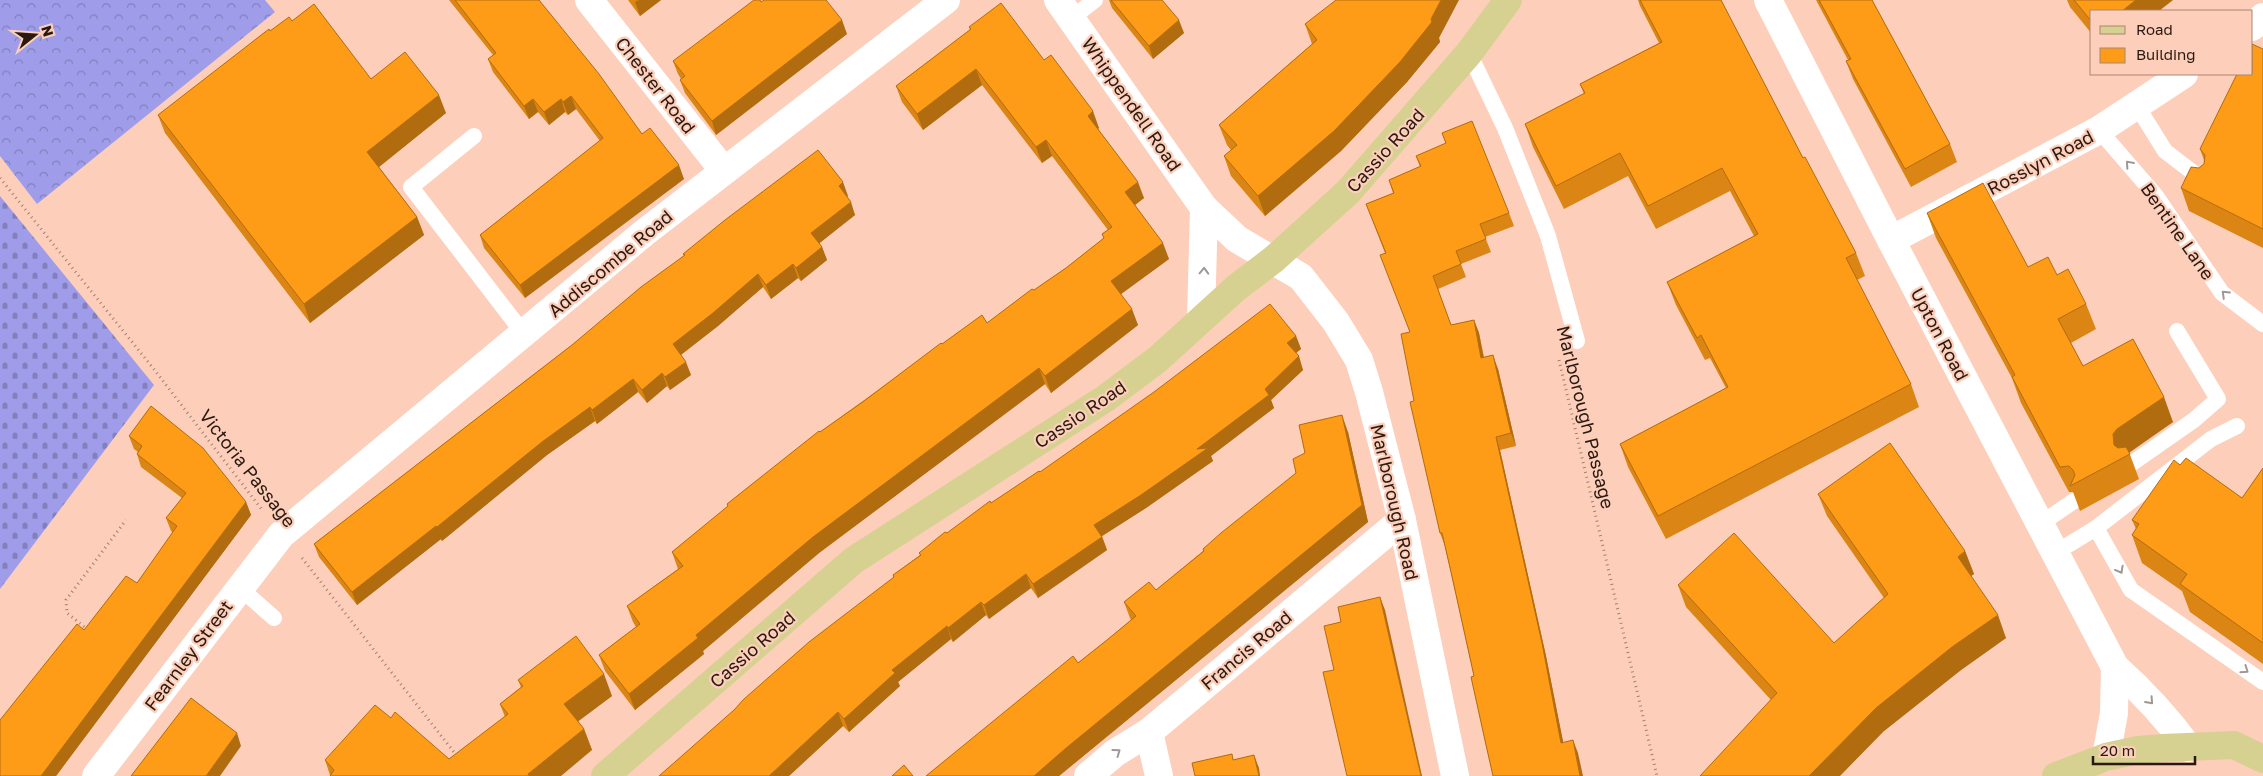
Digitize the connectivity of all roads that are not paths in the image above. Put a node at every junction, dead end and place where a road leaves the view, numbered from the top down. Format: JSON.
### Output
{"nodes":[{"id":1,"x":589,"y":0,"type":"edge"},
{"id":2,"x":946,"y":0,"type":"edge"},
{"id":3,"x":1095,"y":0,"type":"edge"},
{"id":4,"x":1508,"y":0,"type":"edge"},
{"id":5,"x":1768,"y":0,"type":"edge"},
{"id":6,"x":1065,"y":9,"type":"edge"},
{"id":7,"x":2263,"y":17,"type":"edge"},
{"id":8,"x":2253,"y":25,"type":"edge"},
{"id":9,"x":1469,"y":53,"type":"junction"},
{"id":10,"x":2183,"y":75,"type":"edge"},
{"id":11,"x":2137,"y":106,"type":"junction"},
{"id":12,"x":2100,"y":130,"type":"junction"},
{"id":13,"x":474,"y":136,"type":"dead end"},
{"id":14,"x":724,"y":171,"type":"junction"},
{"id":15,"x":2204,"y":181,"type":"edge"},
{"id":16,"x":1204,"y":208,"type":"junction"},
{"id":17,"x":1891,"y":240,"type":"junction"},
{"id":18,"x":1274,"y":259,"type":"junction"},
{"id":19,"x":1201,"y":320,"type":"junction"},
{"id":20,"x":2263,"y":324,"type":"edge"},
{"id":21,"x":2177,"y":331,"type":"dead end"},
{"id":22,"x":524,"y":334,"type":"junction"},
{"id":23,"x":1578,"y":341,"type":"dead end"},
{"id":24,"x":2237,"y":426,"type":"dead end"},
{"id":25,"x":2131,"y":464,"type":"dead end"},
{"id":26,"x":2074,"y":501,"type":"edge"},
{"id":27,"x":1402,"y":520,"type":"junction"},
{"id":28,"x":2040,"y":524,"type":"junction"},
{"id":29,"x":2096,"y":528,"type":"junction"},
{"id":30,"x":281,"y":535,"type":"joint"},
{"id":31,"x":2055,"y":553,"type":"junction"},
{"id":32,"x":240,"y":588,"type":"junction"},
{"id":33,"x":274,"y":618,"type":"dead end"},
{"id":34,"x":2115,"y":667,"type":"junction"},
{"id":35,"x":2263,"y":682,"type":"edge"},
{"id":36,"x":1149,"y":732,"type":"junction"},
{"id":37,"x":2189,"y":748,"type":"junction"},
{"id":38,"x":2106,"y":757,"type":"junction"},
{"id":39,"x":2263,"y":759,"type":"edge"},
{"id":40,"x":96,"y":776,"type":"edge"},
{"id":41,"x":605,"y":776,"type":"edge"},
{"id":42,"x":1088,"y":776,"type":"edge"},
{"id":43,"x":1159,"y":776,"type":"edge"},
{"id":44,"x":1455,"y":776,"type":"edge"},
{"id":45,"x":2056,"y":776,"type":"edge"}],
"edges":[{"from":1,"to":14,"type":"street","name":"Chester Road"},
{"from":2,"to":14,"type":"street","name":"Addiscombe Road"},
{"from":3,"to":6,"type":"lane"},
{"from":4,"to":9,"type":"main road","name":"Cassio Road"},
{"from":5,"to":17,"type":"street","name":"Upton Road"},
{"from":6,"to":16,"type":"street","name":"Whippendell Road"},
{"from":7,"to":8,"type":"street"},
{"from":9,"to":18,"type":"main road","name":"Cassio Road"},
{"from":9,"to":23,"type":"lane"},
{"from":10,"to":11,"type":"street","name":"Rosslyn Road"},
{"from":11,"to":12,"type":"street","name":"Rosslyn Road"},
{"from":11,"to":15,"type":"lane"},
{"from":12,"to":17,"type":"street","name":"Rosslyn Road"},
{"from":20,"to":12,"type":"lane","name":"Bentine Lane","one_way":true},
{"from":13,"to":22,"type":"lane"},
{"from":14,"to":22,"type":"street","name":"Addiscombe Road"},
{"from":16,"to":18,"type":"street","name":"Whippendell Road"},
{"from":19,"to":16,"type":"street","one_way":true},
{"from":17,"to":28,"type":"street","name":"Upton Road"},
{"from":18,"to":19,"type":"main road","name":"Cassio Road"},
{"from":18,"to":27,"type":"street","name":"Marlborough Road"},
{"from":19,"to":41,"type":"main road","name":"Cassio Road"},
{"from":21,"to":25,"type":"lane"},
{"from":22,"to":30,"type":"street","name":"Addiscombe Road"},
{"from":24,"to":29,"type":"lane"},
{"from":26,"to":28,"type":"lane"},
{"from":27,"to":36,"type":"street","name":"Francis Road"},
{"from":27,"to":44,"type":"street","name":"Marlborough Road"},
{"from":28,"to":31,"type":"street","name":"Upton Road"},
{"from":29,"to":31,"type":"lane"},
{"from":29,"to":35,"type":"lane","one_way":true},
{"from":30,"to":32,"type":"street","name":"Fearnley Street"},
{"from":31,"to":34,"type":"street","name":"Upton Road"},
{"from":32,"to":33,"type":"lane"},
{"from":32,"to":40,"type":"street","name":"Fearnley Street"},
{"from":34,"to":37,"type":"street","name":"Upton Road","one_way":true},
{"from":34,"to":38,"type":"street","name":"Upton Road"},
{"from":42,"to":36,"type":"street","name":"Francis Road","one_way":true},
{"from":36,"to":43,"type":"street"},
{"from":37,"to":38,"type":"main road"},
{"from":37,"to":39,"type":"main road"},
{"from":38,"to":45,"type":"main road"}]}
